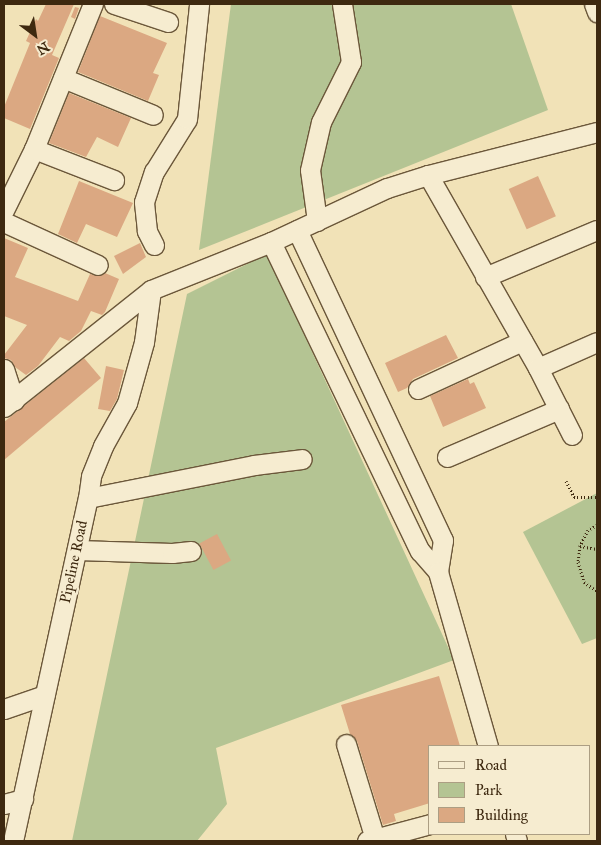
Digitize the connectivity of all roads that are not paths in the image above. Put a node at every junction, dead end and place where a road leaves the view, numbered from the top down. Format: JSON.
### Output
{"nodes":[{"id":1,"x":93,"y":4,"type":"edge"},
{"id":2,"x":114,"y":4,"type":"edge"},
{"id":3,"x":199,"y":4,"type":"edge"},
{"id":4,"x":342,"y":4,"type":"edge"},
{"id":5,"x":594,"y":4,"type":"edge"},
{"id":6,"x":597,"y":12,"type":"edge"},
{"id":7,"x":168,"y":22,"type":"dead end"},
{"id":8,"x":63,"y":78,"type":"junction"},
{"id":9,"x":154,"y":115,"type":"dead end"},
{"id":10,"x":597,"y":132,"type":"edge"},
{"id":11,"x":34,"y":149,"type":"junction"},
{"id":12,"x":428,"y":175,"type":"junction"},
{"id":13,"x":114,"y":180,"type":"dead end"},
{"id":14,"x":4,"y":210,"type":"edge"},
{"id":15,"x":317,"y":221,"type":"junction"},
{"id":16,"x":4,"y":222,"type":"edge"},
{"id":17,"x":297,"y":230,"type":"junction"},
{"id":18,"x":597,"y":230,"type":"edge"},
{"id":19,"x":271,"y":242,"type":"junction"},
{"id":20,"x":154,"y":245,"type":"dead end"},
{"id":21,"x":98,"y":264,"type":"dead end"},
{"id":22,"x":484,"y":277,"type":"junction"},
{"id":23,"x":151,"y":290,"type":"junction"},
{"id":24,"x":522,"y":341,"type":"junction"},
{"id":25,"x":597,"y":342,"type":"edge"},
{"id":26,"x":538,"y":368,"type":"junction"},
{"id":27,"x":4,"y":369,"type":"edge"},
{"id":28,"x":418,"y":389,"type":"dead end"},
{"id":29,"x":9,"y":403,"type":"edge"},
{"id":30,"x":559,"y":409,"type":"junction"},
{"id":31,"x":572,"y":435,"type":"dead end"},
{"id":32,"x":447,"y":457,"type":"dead end"},
{"id":33,"x":302,"y":459,"type":"dead end"},
{"id":34,"x":88,"y":498,"type":"junction"},
{"id":35,"x":77,"y":550,"type":"junction"},
{"id":36,"x":191,"y":551,"type":"dead end"},
{"id":37,"x":438,"y":572,"type":"junction"},
{"id":38,"x":45,"y":695,"type":"junction"},
{"id":39,"x":4,"y":709,"type":"edge"},
{"id":40,"x":346,"y":744,"type":"dead end"},
{"id":41,"x":488,"y":745,"type":"edge"},
{"id":42,"x":23,"y":799,"type":"junction"},
{"id":43,"x":4,"y":804,"type":"edge"},
{"id":44,"x":428,"y":825,"type":"edge"},
{"id":45,"x":371,"y":840,"type":"edge"},
{"id":46,"x":13,"y":841,"type":"edge"}],
"edges":[{"from":1,"to":8,"type":"street"},
{"from":2,"to":7,"type":"street"},
{"from":3,"to":20,"type":"street"},
{"from":4,"to":15,"type":"street"},
{"from":5,"to":6,"type":"street"},
{"from":8,"to":9,"type":"street"},
{"from":8,"to":11,"type":"street"},
{"from":10,"to":12,"type":"street"},
{"from":11,"to":13,"type":"street"},
{"from":11,"to":14,"type":"street"},
{"from":12,"to":15,"type":"street"},
{"from":12,"to":22,"type":"street"},
{"from":15,"to":17,"type":"street"},
{"from":16,"to":21,"type":"street"},
{"from":17,"to":19,"type":"street"},
{"from":17,"to":37,"type":"street"},
{"from":18,"to":22,"type":"street"},
{"from":19,"to":23,"type":"street"},
{"from":19,"to":37,"type":"street"},
{"from":22,"to":24,"type":"street"},
{"from":23,"to":29,"type":"street"},
{"from":23,"to":34,"type":"street","name":"Pipeline Road"},
{"from":24,"to":26,"type":"street"},
{"from":24,"to":28,"type":"street"},
{"from":25,"to":26,"type":"street"},
{"from":26,"to":30,"type":"street"},
{"from":27,"to":29,"type":"street"},
{"from":30,"to":31,"type":"street"},
{"from":30,"to":32,"type":"street"},
{"from":33,"to":34,"type":"street"},
{"from":34,"to":35,"type":"street","name":"Pipeline Road"},
{"from":35,"to":36,"type":"street"},
{"from":35,"to":38,"type":"street","name":"Pipeline Road"},
{"from":37,"to":41,"type":"street"},
{"from":38,"to":39,"type":"street"},
{"from":38,"to":42,"type":"street","name":"Pipeline Road"},
{"from":40,"to":45,"type":"street"},
{"from":42,"to":43,"type":"street"},
{"from":42,"to":46,"type":"street","name":"Pipeline Road"},
{"from":44,"to":45,"type":"street"}]}
